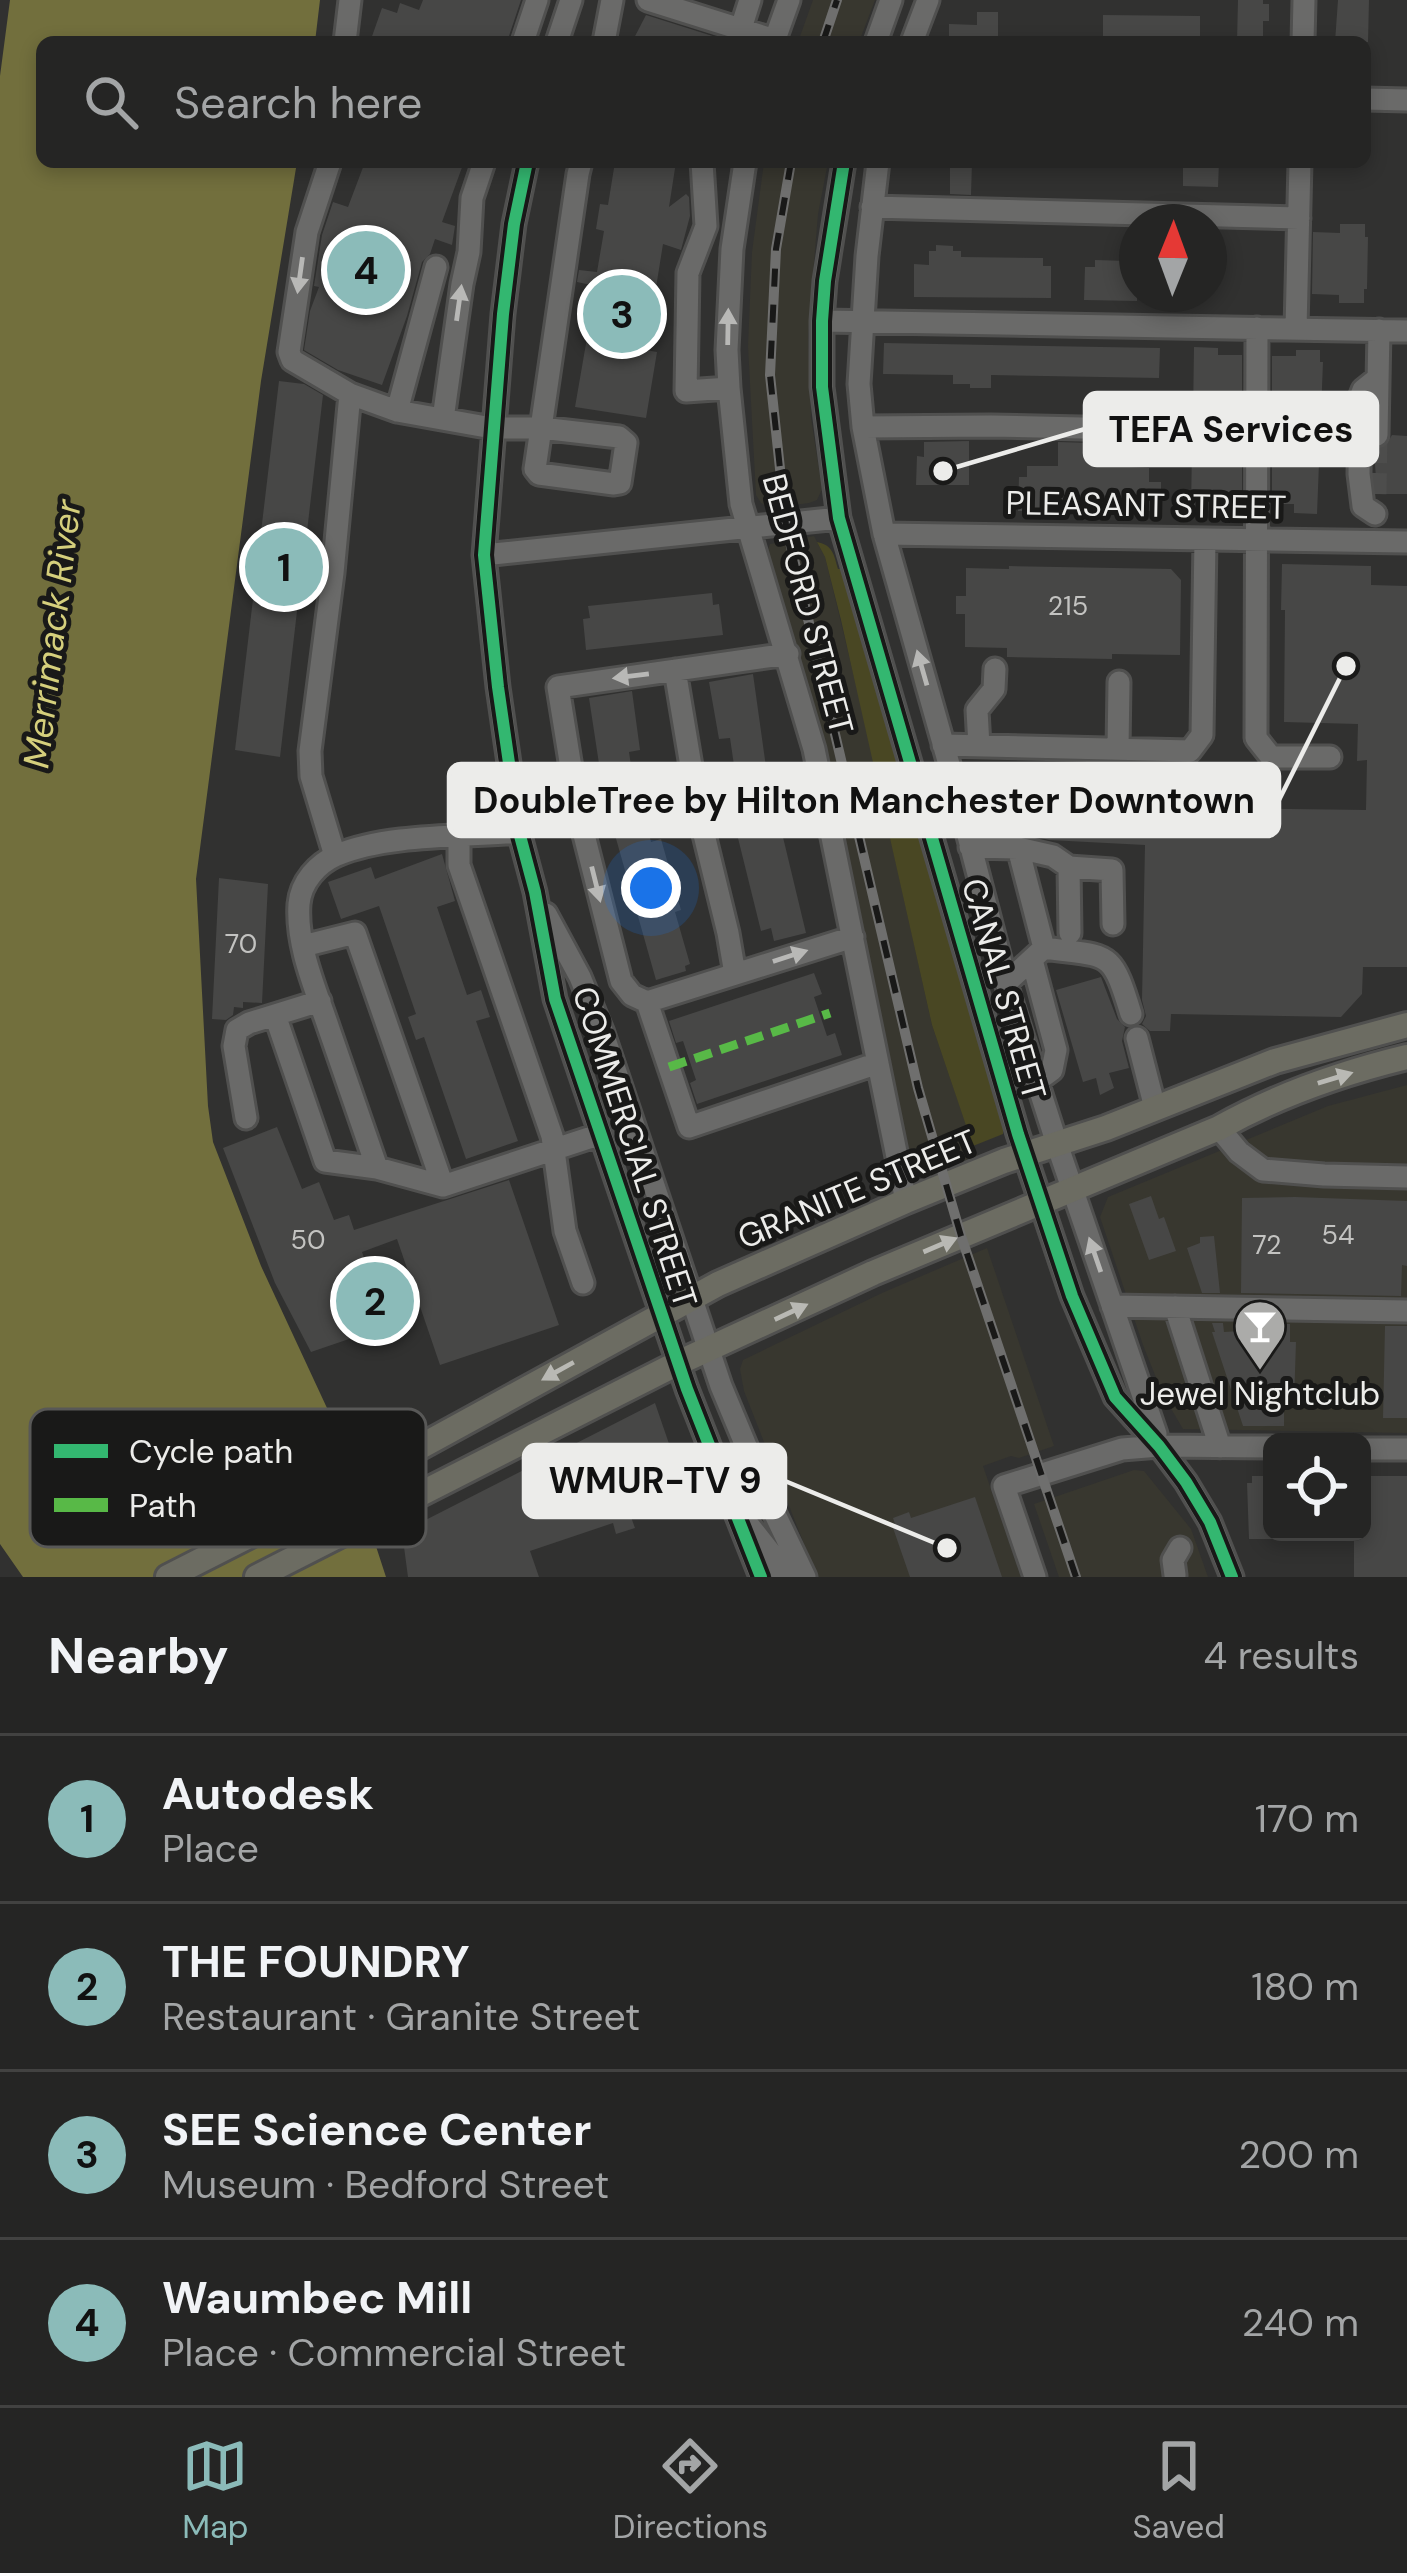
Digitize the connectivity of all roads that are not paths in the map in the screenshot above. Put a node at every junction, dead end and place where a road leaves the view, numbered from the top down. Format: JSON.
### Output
{"nodes":[{"id":1,"x":350,"y":0,"type":"edge"},
{"id":2,"x":537,"y":0,"type":"edge"},
{"id":3,"x":571,"y":0,"type":"edge"},
{"id":4,"x":612,"y":0,"type":"edge"},
{"id":5,"x":648,"y":0,"type":"edge"},
{"id":6,"x":750,"y":0,"type":"edge"},
{"id":7,"x":789,"y":0,"type":"edge"},
{"id":8,"x":891,"y":0,"type":"edge"},
{"id":9,"x":928,"y":0,"type":"edge"},
{"id":10,"x":1304,"y":0,"type":"edge"},
{"id":11,"x":739,"y":35,"type":"edge"},
{"id":12,"x":346,"y":36,"type":"edge"},
{"id":13,"x":525,"y":36,"type":"edge"},
{"id":14,"x":559,"y":36,"type":"edge"},
{"id":15,"x":605,"y":36,"type":"edge"},
{"id":16,"x":776,"y":36,"type":"edge"},
{"id":17,"x":878,"y":36,"type":"edge"},
{"id":18,"x":914,"y":36,"type":"edge"},
{"id":19,"x":1303,"y":36,"type":"edge"},
{"id":20,"x":1371,"y":99,"type":"edge"},
{"id":21,"x":1407,"y":100,"type":"edge"},
{"id":22,"x":328,"y":168,"type":"edge"},
{"id":23,"x":482,"y":168,"type":"edge"},
{"id":24,"x":525,"y":168,"type":"edge"},
{"id":25,"x":580,"y":168,"type":"edge"},
{"id":26,"x":703,"y":168,"type":"edge"},
{"id":27,"x":745,"y":168,"type":"edge"},
{"id":28,"x":843,"y":168,"type":"edge"},
{"id":29,"x":877,"y":168,"type":"edge"},
{"id":30,"x":1300,"y":168,"type":"edge"},
{"id":31,"x":872,"y":207,"type":"junction"},
{"id":32,"x":1299,"y":218,"type":"junction"},
{"id":33,"x":470,"y":240,"type":"junction"},
{"id":34,"x":511,"y":250,"type":"junction"},
{"id":35,"x":436,"y":267,"type":"dead end"},
{"id":36,"x":822,"y":321,"type":"junction"},
{"id":37,"x":861,"y":322,"type":"junction"},
{"id":38,"x":1257,"y":328,"type":"junction"},
{"id":39,"x":1296,"y":329,"type":"junction"},
{"id":40,"x":1378,"y":331,"type":"junction"},
{"id":41,"x":1407,"y":331,"type":"edge"},
{"id":42,"x":1378,"y":379,"type":"junction"},
{"id":43,"x":729,"y":388,"type":"junction"},
{"id":44,"x":350,"y":394,"type":"junction"},
{"id":45,"x":398,"y":411,"type":"junction"},
{"id":46,"x":443,"y":419,"type":"junction"},
{"id":47,"x":863,"y":427,"type":"junction"},
{"id":48,"x":492,"y":428,"type":"junction"},
{"id":49,"x":1257,"y":432,"type":"junction"},
{"id":50,"x":1377,"y":435,"type":"tunnel mouth"},
{"id":51,"x":839,"y":518,"type":"junction"},
{"id":52,"x":746,"y":527,"type":"junction"},
{"id":53,"x":884,"y":534,"type":"junction"},
{"id":54,"x":1204,"y":539,"type":"junction"},
{"id":55,"x":1257,"y":540,"type":"junction"},
{"id":56,"x":1375,"y":542,"type":"junction"},
{"id":57,"x":1407,"y":542,"type":"edge"},
{"id":58,"x":484,"y":555,"type":"junction"},
{"id":59,"x":788,"y":654,"type":"junction"},
{"id":60,"x":995,"y":669,"type":"dead end"},
{"id":61,"x":675,"y":670,"type":"junction"},
{"id":62,"x":1119,"y":682,"type":"dead end"},
{"id":63,"x":944,"y":745,"type":"junction"},
{"id":64,"x":979,"y":746,"type":"junction"},
{"id":65,"x":1118,"y":749,"type":"junction"},
{"id":66,"x":1330,"y":757,"type":"dead end"},
{"id":67,"x":519,"y":832,"type":"junction"},
{"id":68,"x":459,"y":837,"type":"junction"},
{"id":69,"x":970,"y":847,"type":"junction"},
{"id":70,"x":1018,"y":848,"type":"junction"},
{"id":71,"x":335,"y":856,"type":"junction"},
{"id":72,"x":1069,"y":867,"type":"junction"},
{"id":73,"x":535,"y":892,"type":"junction"},
{"id":74,"x":1113,"y":924,"type":"dead end"},
{"id":75,"x":1070,"y":933,"type":"dead end"},
{"id":76,"x":853,"y":937,"type":"junction"},
{"id":77,"x":304,"y":946,"type":"junction"},
{"id":78,"x":1038,"y":954,"type":"junction"},
{"id":79,"x":735,"y":974,"type":"junction"},
{"id":80,"x":1006,"y":983,"type":"junction"},
{"id":81,"x":320,"y":1001,"type":"junction"},
{"id":82,"x":647,"y":1002,"type":"junction"},
{"id":83,"x":275,"y":1015,"type":"junction"},
{"id":84,"x":1131,"y":1015,"type":"dead end"},
{"id":85,"x":1407,"y":1024,"type":"edge"},
{"id":86,"x":1136,"y":1038,"type":"dead end"},
{"id":87,"x":1407,"y":1057,"type":"edge"},
{"id":88,"x":878,"y":1063,"type":"junction"},
{"id":89,"x":1037,"y":1081,"type":"junction"},
{"id":90,"x":1154,"y":1108,"type":"junction"},
{"id":91,"x":247,"y":1118,"type":"dead end"},
{"id":92,"x":1219,"y":1128,"type":"junction"},
{"id":93,"x":601,"y":1134,"type":"junction"},
{"id":94,"x":1057,"y":1144,"type":"junction"},
{"id":95,"x":553,"y":1148,"type":"junction"},
{"id":96,"x":1024,"y":1155,"type":"junction"},
{"id":97,"x":377,"y":1168,"type":"junction"},
{"id":98,"x":1407,"y":1177,"type":"edge"},
{"id":99,"x":443,"y":1186,"type":"junction"},
{"id":100,"x":1072,"y":1189,"type":"junction"},
{"id":101,"x":906,"y":1201,"type":"junction"},
{"id":102,"x":1040,"y":1202,"type":"junction"},
{"id":103,"x":584,"y":1283,"type":"dead end"},
{"id":104,"x":691,"y":1298,"type":"junction"},
{"id":105,"x":1112,"y":1306,"type":"junction"},
{"id":106,"x":1175,"y":1307,"type":"junction"},
{"id":107,"x":1407,"y":1311,"type":"edge"},
{"id":108,"x":661,"y":1315,"type":"junction"},
{"id":109,"x":708,"y":1349,"type":"junction"},
{"id":110,"x":678,"y":1363,"type":"junction"},
{"id":111,"x":426,"y":1444,"type":"edge"},
{"id":112,"x":1159,"y":1446,"type":"junction"},
{"id":113,"x":1220,"y":1447,"type":"junction"},
{"id":114,"x":1263,"y":1448,"type":"edge"},
{"id":115,"x":1371,"y":1448,"type":"edge"},
{"id":116,"x":1407,"y":1449,"type":"edge"},
{"id":117,"x":426,"y":1490,"type":"edge"},
{"id":118,"x":732,"y":1504,"type":"junction"},
{"id":119,"x":227,"y":1547,"type":"edge"},
{"id":120,"x":315,"y":1547,"type":"edge"},
{"id":121,"x":1180,"y":1548,"type":"dead end"},
{"id":122,"x":1174,"y":1575,"type":"edge"},
{"id":123,"x":168,"y":1577,"type":"edge"},
{"id":124,"x":257,"y":1577,"type":"edge"},
{"id":125,"x":761,"y":1577,"type":"edge"},
{"id":126,"x":784,"y":1577,"type":"edge"},
{"id":127,"x":805,"y":1577,"type":"edge"},
{"id":128,"x":1035,"y":1577,"type":"edge"},
{"id":129,"x":1232,"y":1577,"type":"edge"}],
"edges":[{"from":1,"to":12,"type":"street"},
{"from":2,"to":13,"type":"street"},
{"from":3,"to":14,"type":"street"},
{"from":4,"to":15,"type":"street"},
{"from":5,"to":11,"type":"street"},
{"from":6,"to":11,"type":"street"},
{"from":7,"to":16,"type":"street"},
{"from":8,"to":17,"type":"street"},
{"from":9,"to":18,"type":"street"},
{"from":10,"to":19,"type":"street"},
{"from":20,"to":21,"type":"street"},
{"from":22,"to":44,"type":"street","one_way":true},
{"from":23,"to":33,"type":"street"},
{"from":24,"to":34,"type":"street","name":"COMMERCIAL STREET"},
{"from":25,"to":48,"type":"street"},
{"from":26,"to":43,"type":"street"},
{"from":43,"to":27,"type":"street","name":"BEDFORD STREET","one_way":true},
{"from":28,"to":36,"type":"street","name":"CANAL STREET"},
{"from":29,"to":31,"type":"street","name":"CANAL STREET"},
{"from":30,"to":32,"type":"street"},
{"from":31,"to":32,"type":"street"},
{"from":31,"to":37,"type":"street","name":"CANAL STREET"},
{"from":32,"to":39,"type":"street"},
{"from":33,"to":34,"type":"street"},
{"from":46,"to":33,"type":"street","one_way":true},
{"from":34,"to":48,"type":"street","name":"COMMERCIAL STREET"},
{"from":35,"to":45,"type":"street"},
{"from":36,"to":37,"type":"street"},
{"from":36,"to":51,"type":"street","name":"CANAL STREET"},
{"from":37,"to":38,"type":"street"},
{"from":37,"to":47,"type":"street","name":"CANAL STREET"},
{"from":38,"to":39,"type":"street"},
{"from":38,"to":49,"type":"street"},
{"from":39,"to":40,"type":"street"},
{"from":40,"to":41,"type":"street"},
{"from":40,"to":42,"type":"street"},
{"from":42,"to":50,"type":"street"},
{"from":42,"to":56,"type":"street"},
{"from":43,"to":52,"type":"street","name":"BEDFORD STREET"},
{"from":44,"to":45,"type":"street"},
{"from":44,"to":71,"type":"street"},
{"from":45,"to":46,"type":"street"},
{"from":46,"to":48,"type":"street"},
{"from":47,"to":49,"type":"street"},
{"from":47,"to":53,"type":"street","name":"CANAL STREET"},
{"from":48,"to":58,"type":"street","name":"COMMERCIAL STREET"},
{"from":49,"to":55,"type":"street"},
{"from":51,"to":52,"type":"street"},
{"from":51,"to":96,"type":"street","name":"CANAL STREET"},
{"from":52,"to":58,"type":"street"},
{"from":52,"to":59,"type":"street","name":"BEDFORD STREET"},
{"from":53,"to":54,"type":"street","name":"PLEASANT STREET"},
{"from":63,"to":53,"type":"street","name":"CANAL STREET","one_way":true},
{"from":54,"to":55,"type":"street","name":"PLEASANT STREET"},
{"from":54,"to":65,"type":"street"},
{"from":55,"to":56,"type":"street","name":"PLEASANT STREET"},
{"from":55,"to":66,"type":"street"},
{"from":56,"to":57,"type":"street","name":"PLEASANT STREET"},
{"from":58,"to":67,"type":"street","name":"COMMERCIAL STREET"},
{"from":59,"to":61,"type":"street"},
{"from":59,"to":76,"type":"street","name":"BEDFORD STREET"},
{"from":60,"to":64,"type":"street"},
{"from":61,"to":79,"type":"street"},
{"from":61,"to":82,"type":"street","one_way":true},
{"from":62,"to":65,"type":"street"},
{"from":63,"to":64,"type":"street"},
{"from":63,"to":69,"type":"street","name":"CANAL STREET"},
{"from":64,"to":65,"type":"street"},
{"from":67,"to":68,"type":"street"},
{"from":67,"to":73,"type":"street","name":"COMMERCIAL STREET"},
{"from":68,"to":71,"type":"street"},
{"from":68,"to":95,"type":"street"},
{"from":69,"to":70,"type":"street"},
{"from":69,"to":80,"type":"street","name":"CANAL STREET"},
{"from":70,"to":72,"type":"street"},
{"from":70,"to":78,"type":"street"},
{"from":71,"to":77,"type":"street"},
{"from":72,"to":74,"type":"street"},
{"from":72,"to":75,"type":"street"},
{"from":73,"to":93,"type":"street","name":"COMMERCIAL STREET"},
{"from":73,"to":104,"type":"street","name":"COMMERCIAL STREET"},
{"from":79,"to":76,"type":"street","one_way":true},
{"from":76,"to":88,"type":"street","name":"BEDFORD STREET"},
{"from":77,"to":81,"type":"street"},
{"from":77,"to":99,"type":"street"},
{"from":78,"to":80,"type":"street"},
{"from":78,"to":84,"type":"street"},
{"from":78,"to":89,"type":"street"},
{"from":79,"to":82,"type":"street"},
{"from":80,"to":89,"type":"street","name":"CANAL STREET"},
{"from":81,"to":83,"type":"street"},
{"from":81,"to":97,"type":"street"},
{"from":82,"to":88,"type":"street"},
{"from":83,"to":91,"type":"street"},
{"from":83,"to":97,"type":"street"},
{"from":85,"to":90,"type":"main road","name":"GRANITE STREET"},
{"from":86,"to":90,"type":"street"},
{"from":92,"to":87,"type":"main road","one_way":true},
{"from":88,"to":101,"type":"street","name":"BEDFORD STREET"},
{"from":89,"to":94,"type":"street","name":"CANAL STREET"},
{"from":90,"to":94,"type":"main road","name":"GRANITE STREET"},
{"from":92,"to":98,"type":"street"},
{"from":92,"to":100,"type":"main road"},
{"from":93,"to":95,"type":"street"},
{"from":93,"to":108,"type":"street","name":"COMMERCIAL STREET"},
{"from":94,"to":96,"type":"main road","name":"GRANITE STREET"},
{"from":94,"to":100,"type":"street","name":"CANAL STREET"},
{"from":95,"to":99,"type":"street"},
{"from":95,"to":103,"type":"street"},
{"from":96,"to":101,"type":"main road","name":"GRANITE STREET"},
{"from":96,"to":102,"type":"street","name":"CANAL STREET"},
{"from":97,"to":99,"type":"street"},
{"from":100,"to":102,"type":"main road"},
{"from":105,"to":100,"type":"street","name":"CANAL STREET","one_way":true},
{"from":101,"to":104,"type":"main road","name":"GRANITE STREET"},
{"from":109,"to":102,"type":"main road","one_way":true},
{"from":102,"to":112,"type":"street","name":"CANAL STREET"},
{"from":104,"to":108,"type":"main road","name":"GRANITE STREET"},
{"from":104,"to":109,"type":"street","name":"COMMERCIAL STREET"},
{"from":105,"to":106,"type":"street"},
{"from":105,"to":112,"type":"street","name":"CANAL STREET"},
{"from":106,"to":107,"type":"street"},
{"from":106,"to":113,"type":"street"},
{"from":108,"to":110,"type":"street","name":"COMMERCIAL STREET"},
{"from":108,"to":111,"type":"main road","name":"GRANITE STREET","one_way":true},
{"from":109,"to":110,"type":"main road"},
{"from":109,"to":127,"type":"street","name":"COMMERCIAL STREET"},
{"from":110,"to":117,"type":"main road"},
{"from":110,"to":118,"type":"street","name":"COMMERCIAL STREET"},
{"from":112,"to":113,"type":"street"},
{"from":112,"to":128,"type":"street"},
{"from":112,"to":129,"type":"street","name":"CANAL STREET"},
{"from":113,"to":114,"type":"street"},
{"from":115,"to":116,"type":"street"},
{"from":118,"to":125,"type":"street","name":"COMMERCIAL STREET"},
{"from":118,"to":126,"type":"street"},
{"from":119,"to":123,"type":"main road","name":"GRANITE STREET","one_way":true},
{"from":120,"to":124,"type":"main road"},
{"from":121,"to":122,"type":"street"}]}
